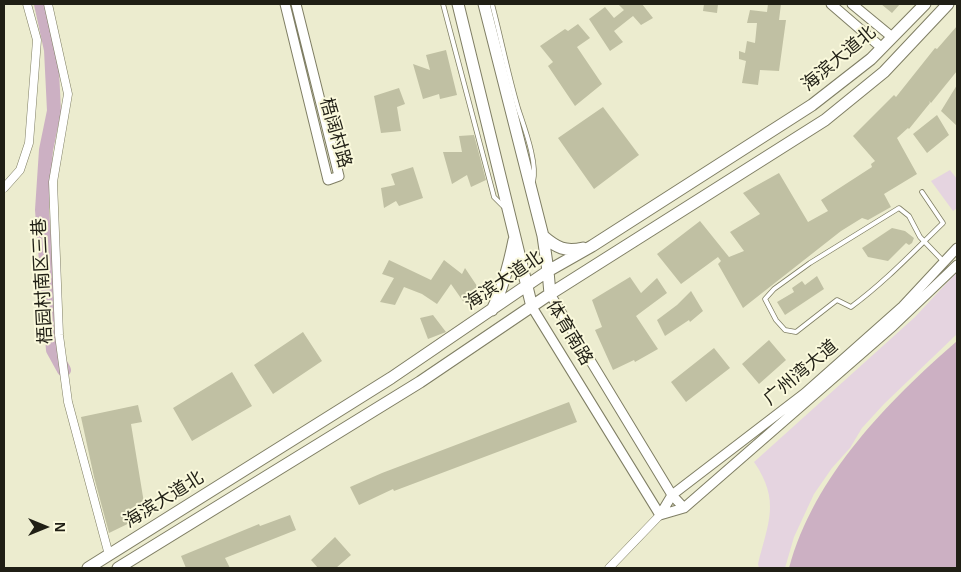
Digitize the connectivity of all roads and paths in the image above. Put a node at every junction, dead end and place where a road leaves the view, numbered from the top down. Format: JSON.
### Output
{"nodes":[{"id":1,"x":27,"y":4,"type":"edge"},
{"id":2,"x":48,"y":4,"type":"edge"},
{"id":3,"x":285,"y":4,"type":"edge"},
{"id":4,"x":296,"y":4,"type":"edge"},
{"id":5,"x":442,"y":4,"type":"edge"},
{"id":6,"x":458,"y":4,"type":"edge"},
{"id":7,"x":484,"y":4,"type":"edge"},
{"id":8,"x":492,"y":4,"type":"edge"},
{"id":9,"x":831,"y":4,"type":"edge"},
{"id":10,"x":852,"y":4,"type":"edge"},
{"id":11,"x":924,"y":4,"type":"edge"},
{"id":12,"x":948,"y":4,"type":"edge"},
{"id":13,"x":892,"y":37,"type":"junction"},
{"id":14,"x":882,"y":48,"type":"junction"},
{"id":15,"x":4,"y":188,"type":"edge"},
{"id":16,"x":531,"y":189,"type":"junction"},
{"id":17,"x":922,"y":192,"type":"dead end"},
{"id":18,"x":509,"y":212,"type":"junction"},
{"id":19,"x":515,"y":236,"type":"junction"},
{"id":20,"x":543,"y":236,"type":"junction"},
{"id":21,"x":924,"y":241,"type":"junction"},
{"id":22,"x":592,"y":246,"type":"junction"},
{"id":23,"x":957,"y":248,"type":"edge"},
{"id":24,"x":944,"y":262,"type":"junction"},
{"id":25,"x":957,"y":265,"type":"edge"},
{"id":26,"x":548,"y":271,"type":"junction"},
{"id":27,"x":527,"y":287,"type":"junction"},
{"id":28,"x":550,"y":294,"type":"junction"},
{"id":29,"x":532,"y":307,"type":"junction"},
{"id":30,"x":492,"y":310,"type":"junction"},
{"id":31,"x":672,"y":494,"type":"junction"},
{"id":32,"x":684,"y":508,"type":"junction"},
{"id":33,"x":660,"y":515,"type":"junction"},
{"id":34,"x":109,"y":555,"type":"junction"},
{"id":35,"x":88,"y":568,"type":"edge"},
{"id":36,"x":118,"y":568,"type":"edge"},
{"id":37,"x":609,"y":568,"type":"edge"}],
"edges":[{"from":1,"to":15,"type":"street"},
{"from":2,"to":34,"type":"street","name":"梧园村南区三巷"},
{"from":3,"to":4,"type":"street","name":"梧阔村路"},
{"from":5,"to":18,"type":"lane"},
{"from":6,"to":18,"type":"main road","name":"体育南路"},
{"from":7,"to":16,"type":"main road","name":"体育南路"},
{"from":8,"to":16,"type":"lane"},
{"from":9,"to":14,"type":"street"},
{"from":10,"to":13,"type":"street"},
{"from":11,"to":13,"type":"main road","name":"海滨大道北"},
{"from":12,"to":28,"type":"main road","name":"海滨大道北"},
{"from":13,"to":14,"type":"main road","name":"海滨大道北"},
{"from":14,"to":22,"type":"main road","name":"海滨大道北"},
{"from":16,"to":20,"type":"main road","name":"体育南路"},
{"from":17,"to":21,"type":"lane"},
{"from":18,"to":19,"type":"main road","name":"体育南路"},
{"from":19,"to":27,"type":"main road","name":"体育南路"},
{"from":19,"to":30,"type":"main road"},
{"from":20,"to":22,"type":"main road"},
{"from":20,"to":26,"type":"main road","name":"体育南路"},
{"from":21,"to":21,"type":"lane"},
{"from":21,"to":24,"type":"lane"},
{"from":22,"to":26,"type":"main road","name":"海滨大道北"},
{"from":23,"to":24,"type":"street","name":"广州湾大道"},
{"from":24,"to":31,"type":"street","name":"广州湾大道"},
{"from":25,"to":32,"type":"street","name":"广州湾大道"},
{"from":26,"to":27,"type":"main road","name":"海滨大道北"},
{"from":26,"to":28,"type":"main road","name":"体育南路"},
{"from":27,"to":29,"type":"main road","name":"体育南路"},
{"from":27,"to":30,"type":"main road","name":"海滨大道北"},
{"from":28,"to":29,"type":"main road","name":"海滨大道北"},
{"from":28,"to":31,"type":"street","name":"体育南路"},
{"from":29,"to":33,"type":"street","name":"体育南路"},
{"from":29,"to":36,"type":"main road","name":"海滨大道北"},
{"from":30,"to":34,"type":"main road","name":"海滨大道北"},
{"from":31,"to":32,"type":"street","name":"体育南路"},
{"from":31,"to":33,"type":"street","name":"广州湾大道"},
{"from":32,"to":33,"type":"street","name":"广州湾大道"},
{"from":33,"to":37,"type":"street","name":"广州湾大道"},
{"from":34,"to":35,"type":"main road","name":"海滨大道北"}]}
